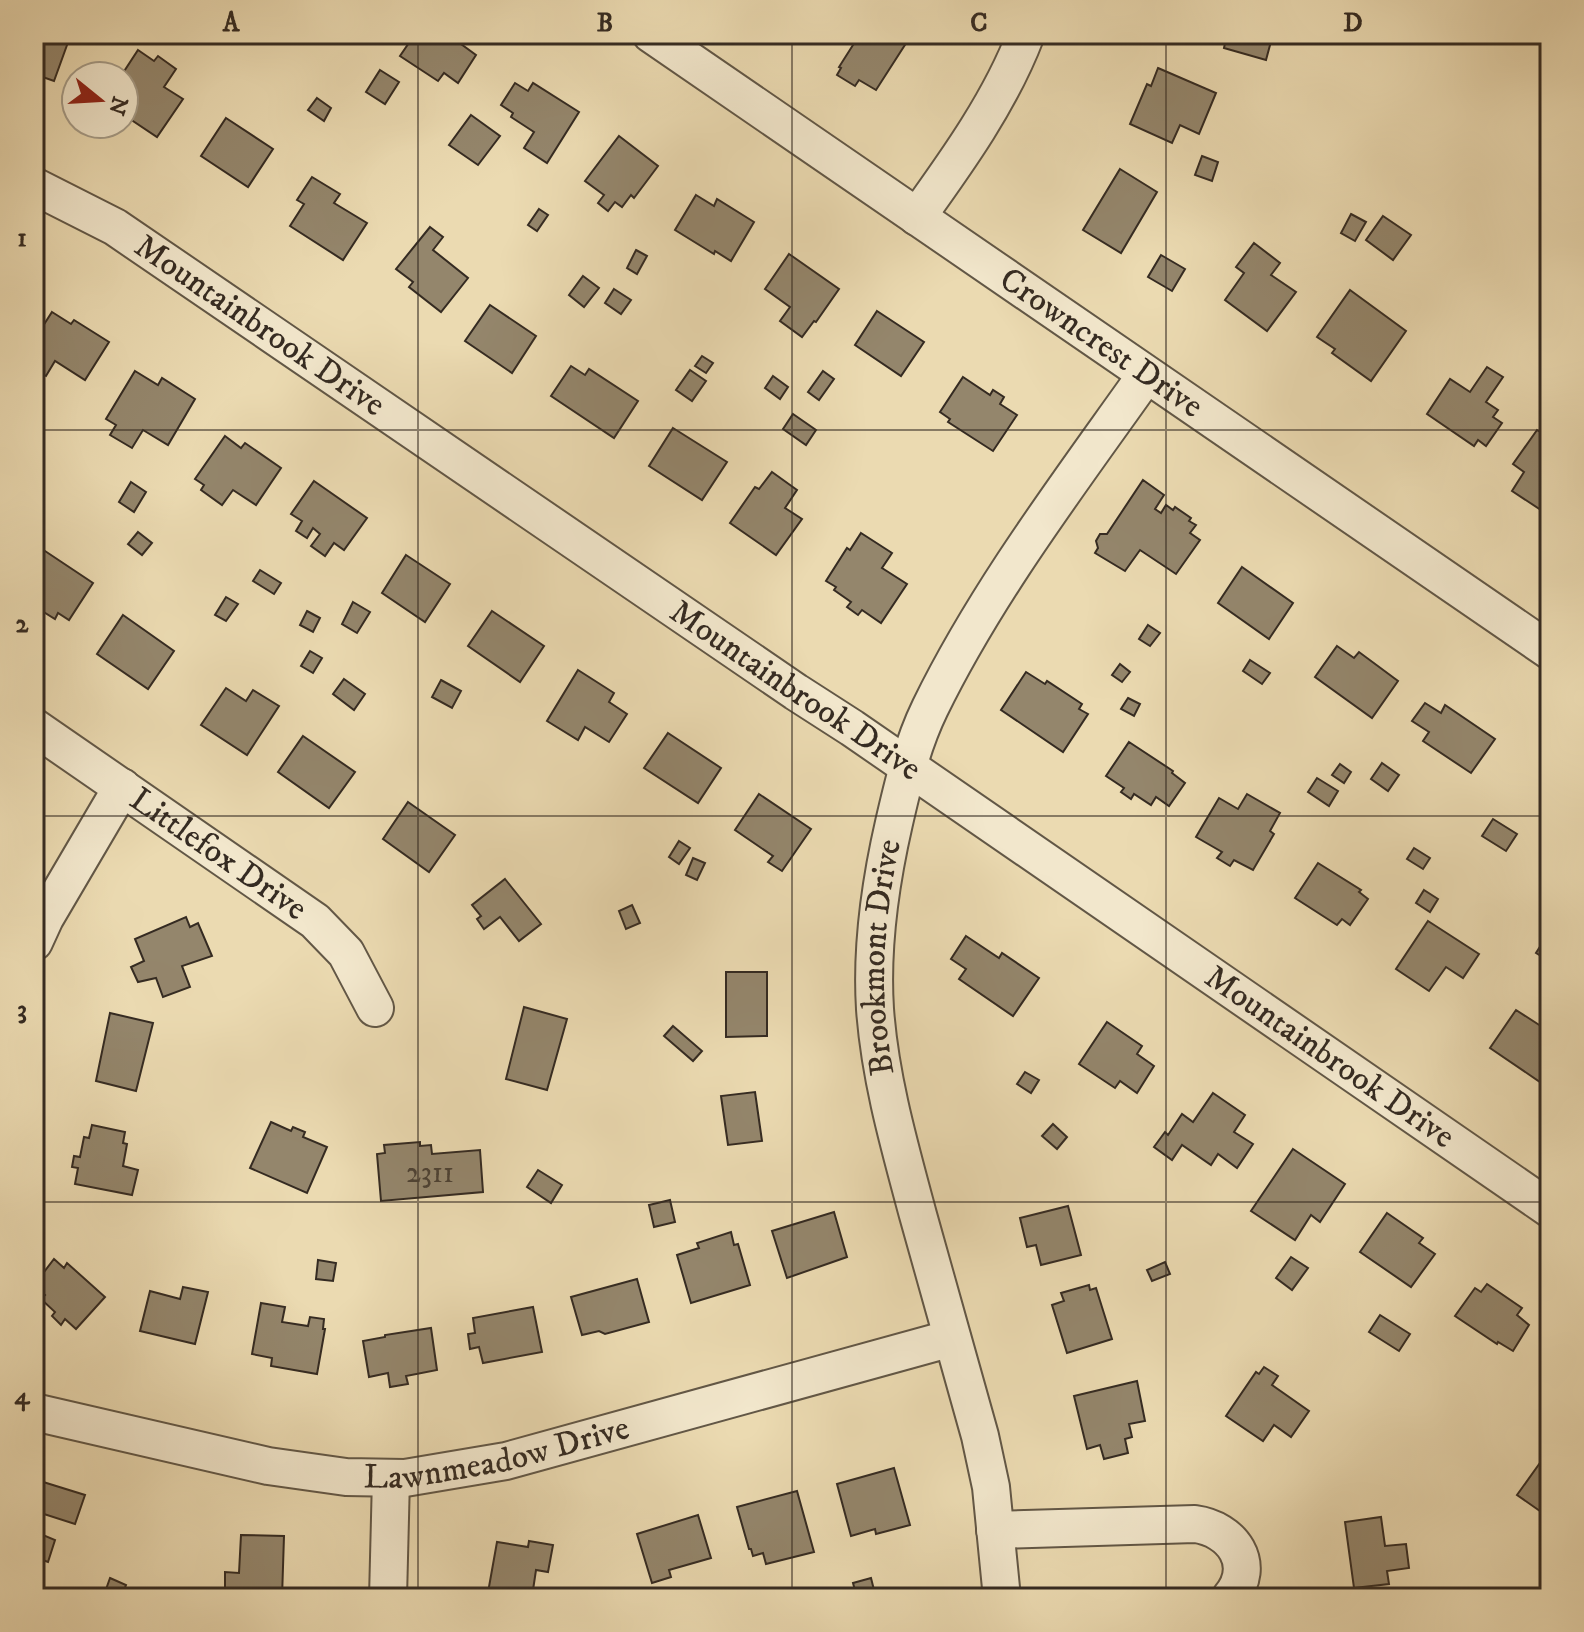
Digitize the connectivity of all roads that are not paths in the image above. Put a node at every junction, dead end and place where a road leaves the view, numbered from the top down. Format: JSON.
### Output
{"nodes":[{"id":1,"x":651,"y":34,"type":"edge"},
{"id":2,"x":1026,"y":34,"type":"edge"},
{"id":3,"x":34,"y":186,"type":"edge"},
{"id":4,"x":917,"y":217,"type":"junction"},
{"id":5,"x":1146,"y":375,"type":"junction"},
{"id":6,"x":1550,"y":651,"type":"edge"},
{"id":7,"x":34,"y":727,"type":"edge"},
{"id":8,"x":907,"y":767,"type":"junction"},
{"id":9,"x":122,"y":787,"type":"junction"},
{"id":10,"x":34,"y":942,"type":"edge"},
{"id":11,"x":375,"y":1008,"type":"dead end"},
{"id":12,"x":1550,"y":1209,"type":"edge"},
{"id":13,"x":952,"y":1338,"type":"junction"},
{"id":14,"x":34,"y":1412,"type":"edge"},
{"id":15,"x":391,"y":1478,"type":"junction"},
{"id":16,"x":995,"y":1530,"type":"junction"},
{"id":17,"x":388,"y":1598,"type":"edge"},
{"id":18,"x":1002,"y":1598,"type":"edge"},
{"id":19,"x":1230,"y":1598,"type":"edge"}],
"edges":[{"from":1,"to":4,"type":"street","name":"Crowncrest Drive"},
{"from":2,"to":4,"type":"street"},
{"from":3,"to":8,"type":"street","name":"Mountainbrook Drive"},
{"from":4,"to":5,"type":"street","name":"Crowncrest Drive"},
{"from":5,"to":6,"type":"street","name":"Crowncrest Drive"},
{"from":5,"to":8,"type":"street","name":"Brookmont Drive"},
{"from":7,"to":9,"type":"street","name":"Littlefox Drive"},
{"from":8,"to":12,"type":"street","name":"Mountainbrook Drive"},
{"from":8,"to":13,"type":"street","name":"Brookmont Drive"},
{"from":9,"to":10,"type":"street"},
{"from":9,"to":11,"type":"street","name":"Littlefox Drive"},
{"from":13,"to":15,"type":"street","name":"Lawnmeadow Drive"},
{"from":13,"to":16,"type":"street","name":"Brookmont Drive"},
{"from":14,"to":15,"type":"street","name":"Lawnmeadow Drive"},
{"from":15,"to":17,"type":"street"},
{"from":16,"to":18,"type":"street","name":"Brookmont Drive"},
{"from":16,"to":19,"type":"street"}]}
